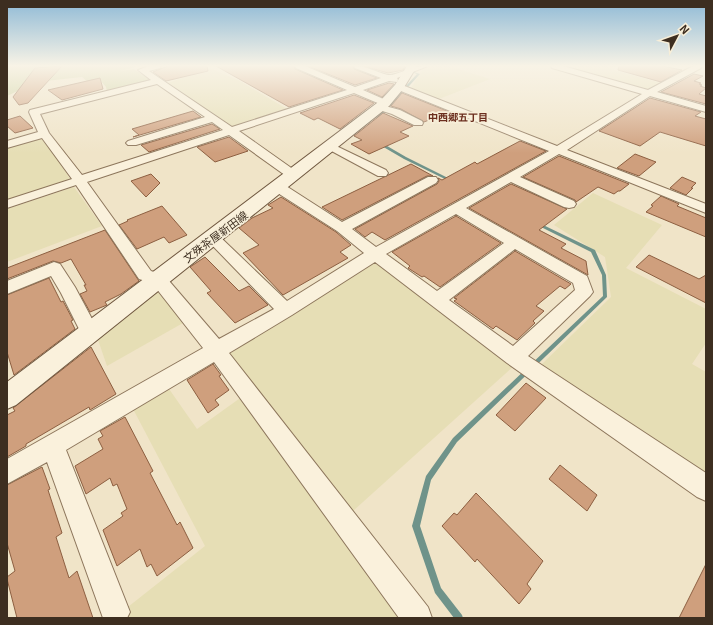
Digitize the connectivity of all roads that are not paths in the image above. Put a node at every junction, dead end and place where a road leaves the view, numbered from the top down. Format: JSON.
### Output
{"nodes":[{"id":1,"x":101,"y":95,"type":"edge"},
{"id":2,"x":178,"y":95,"type":"edge"},
{"id":3,"x":339,"y":95,"type":"edge"},
{"id":4,"x":364,"y":95,"type":"edge"},
{"id":5,"x":389,"y":95,"type":"edge"},
{"id":6,"x":448,"y":95,"type":"edge"},
{"id":7,"x":646,"y":95,"type":"edge"},
{"id":8,"x":657,"y":95,"type":"edge"},
{"id":9,"x":382,"y":105,"type":"junction"},
{"id":10,"x":706,"y":109,"type":"edge"},
{"id":11,"x":213,"y":118,"type":"junction"},
{"id":12,"x":418,"y":122,"type":"dead end"},
{"id":13,"x":231,"y":130,"type":"junction"},
{"id":14,"x":44,"y":134,"type":"junction"},
{"id":15,"x":132,"y":143,"type":"dead end"},
{"id":16,"x":7,"y":145,"type":"edge"},
{"id":17,"x":330,"y":146,"type":"junction"},
{"id":18,"x":558,"y":150,"type":"junction"},
{"id":19,"x":382,"y":173,"type":"dead end"},
{"id":20,"x":293,"y":175,"type":"junction"},
{"id":21,"x":510,"y":177,"type":"junction"},
{"id":22,"x":79,"y":180,"type":"junction"},
{"id":23,"x":432,"y":180,"type":"dead end"},
{"id":24,"x":278,"y":187,"type":"junction"},
{"id":25,"x":7,"y":204,"type":"edge"},
{"id":26,"x":569,"y":204,"type":"dead end"},
{"id":27,"x":455,"y":208,"type":"junction"},
{"id":28,"x":706,"y":209,"type":"edge"},
{"id":29,"x":342,"y":228,"type":"junction"},
{"id":30,"x":212,"y":237,"type":"junction"},
{"id":31,"x":515,"y":242,"type":"junction"},
{"id":32,"x":374,"y":254,"type":"junction"},
{"id":33,"x":158,"y":279,"type":"junction"},
{"id":34,"x":7,"y":288,"type":"edge"},
{"id":35,"x":437,"y":300,"type":"junction"},
{"id":36,"x":286,"y":310,"type":"junction"},
{"id":37,"x":90,"y":332,"type":"junction"},
{"id":38,"x":216,"y":350,"type":"junction"},
{"id":39,"x":514,"y":357,"type":"junction"},
{"id":40,"x":8,"y":391,"type":"edge"},
{"id":41,"x":53,"y":446,"type":"junction"},
{"id":42,"x":7,"y":472,"type":"edge"},
{"id":43,"x":706,"y":488,"type":"edge"},
{"id":44,"x":115,"y":612,"type":"dead end"},
{"id":45,"x":417,"y":618,"type":"edge"}],
"edges":[{"from":1,"to":14,"type":"street"},
{"from":2,"to":11,"type":"street"},
{"from":3,"to":13,"type":"street"},
{"from":4,"to":9,"type":"street"},
{"from":5,"to":9,"type":"main road","name":"文殊茶屋新田線"},
{"from":6,"to":18,"type":"street"},
{"from":7,"to":18,"type":"street"},
{"from":8,"to":10,"type":"street"},
{"from":9,"to":12,"type":"street"},
{"from":9,"to":17,"type":"main road","name":"文殊茶屋新田線"},
{"from":11,"to":13,"type":"street"},
{"from":11,"to":15,"type":"street"},
{"from":13,"to":20,"type":"street"},
{"from":13,"to":22,"type":"street"},
{"from":14,"to":16,"type":"street"},
{"from":14,"to":22,"type":"street"},
{"from":17,"to":19,"type":"street"},
{"from":17,"to":20,"type":"main road","name":"文殊茶屋新田線"},
{"from":18,"to":21,"type":"street"},
{"from":18,"to":28,"type":"street"},
{"from":20,"to":24,"type":"main road","name":"文殊茶屋新田線"},
{"from":21,"to":26,"type":"street"},
{"from":21,"to":27,"type":"street"},
{"from":22,"to":25,"type":"street"},
{"from":22,"to":33,"type":"street"},
{"from":23,"to":29,"type":"street"},
{"from":24,"to":29,"type":"street"},
{"from":24,"to":30,"type":"main road","name":"文殊茶屋新田線"},
{"from":27,"to":31,"type":"street"},
{"from":27,"to":32,"type":"street"},
{"from":29,"to":32,"type":"street"},
{"from":30,"to":33,"type":"main road","name":"文殊茶屋新田線"},
{"from":30,"to":36,"type":"street"},
{"from":31,"to":35,"type":"street"},
{"from":31,"to":39,"type":"street"},
{"from":32,"to":35,"type":"street"},
{"from":32,"to":36,"type":"street"},
{"from":33,"to":37,"type":"main road","name":"文殊茶屋新田線"},
{"from":33,"to":38,"type":"street"},
{"from":34,"to":37,"type":"street"},
{"from":35,"to":39,"type":"street"},
{"from":36,"to":38,"type":"street"},
{"from":37,"to":40,"type":"main road","name":"文殊茶屋新田線"},
{"from":38,"to":41,"type":"street"},
{"from":38,"to":45,"type":"street"},
{"from":39,"to":43,"type":"street"},
{"from":41,"to":42,"type":"street"},
{"from":41,"to":44,"type":"street"}]}
